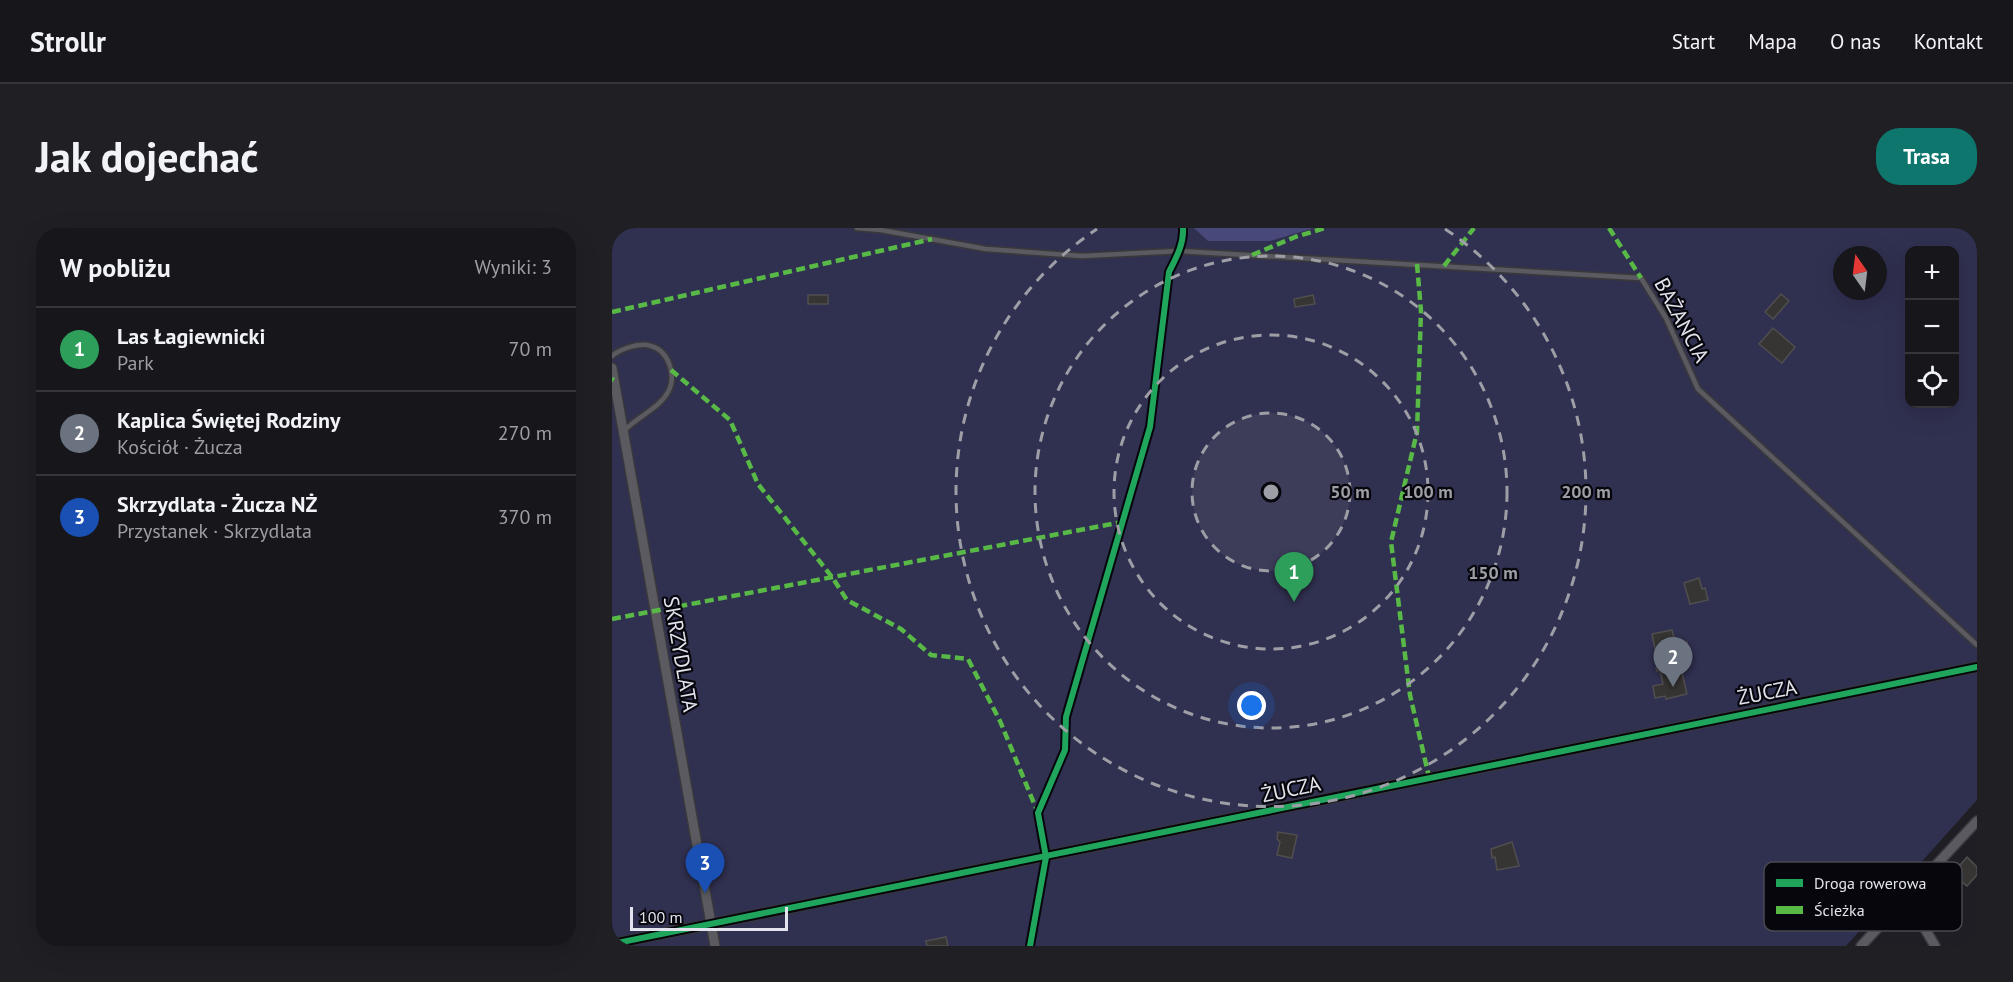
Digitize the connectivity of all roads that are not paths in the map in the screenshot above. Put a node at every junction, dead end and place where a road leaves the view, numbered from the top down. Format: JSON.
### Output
{"nodes":[{"id":1,"x":857,"y":228,"type":"edge"},
{"id":2,"x":612,"y":356,"type":"edge"},
{"id":3,"x":612,"y":368,"type":"edge"},
{"id":4,"x":623,"y":432,"type":"junction"},
{"id":5,"x":1977,"y":645,"type":"edge"},
{"id":6,"x":1977,"y":667,"type":"edge"},
{"id":7,"x":1977,"y":821,"type":"edge"},
{"id":8,"x":1939,"y":862,"type":"edge"},
{"id":9,"x":711,"y":923,"type":"junction"},
{"id":10,"x":1875,"y":931,"type":"edge"},
{"id":11,"x":1926,"y":931,"type":"edge"},
{"id":12,"x":612,"y":944,"type":"edge"},
{"id":13,"x":715,"y":946,"type":"edge"},
{"id":14,"x":1861,"y":946,"type":"edge"},
{"id":15,"x":1935,"y":946,"type":"edge"}],
"edges":[{"from":1,"to":5,"type":"lane","name":"BAŻANCIA"},
{"from":2,"to":4,"type":"lane"},
{"from":3,"to":4,"type":"street","name":"SKRZYDLATA"},
{"from":4,"to":9,"type":"street","name":"SKRZYDLATA"},
{"from":6,"to":9,"type":"street","name":"ŻUCZA"},
{"from":7,"to":8,"type":"street"},
{"from":9,"to":12,"type":"street","name":"ŻUCZA"},
{"from":9,"to":13,"type":"street","name":"SKRZYDLATA"},
{"from":10,"to":14,"type":"street"},
{"from":11,"to":15,"type":"street"}]}
